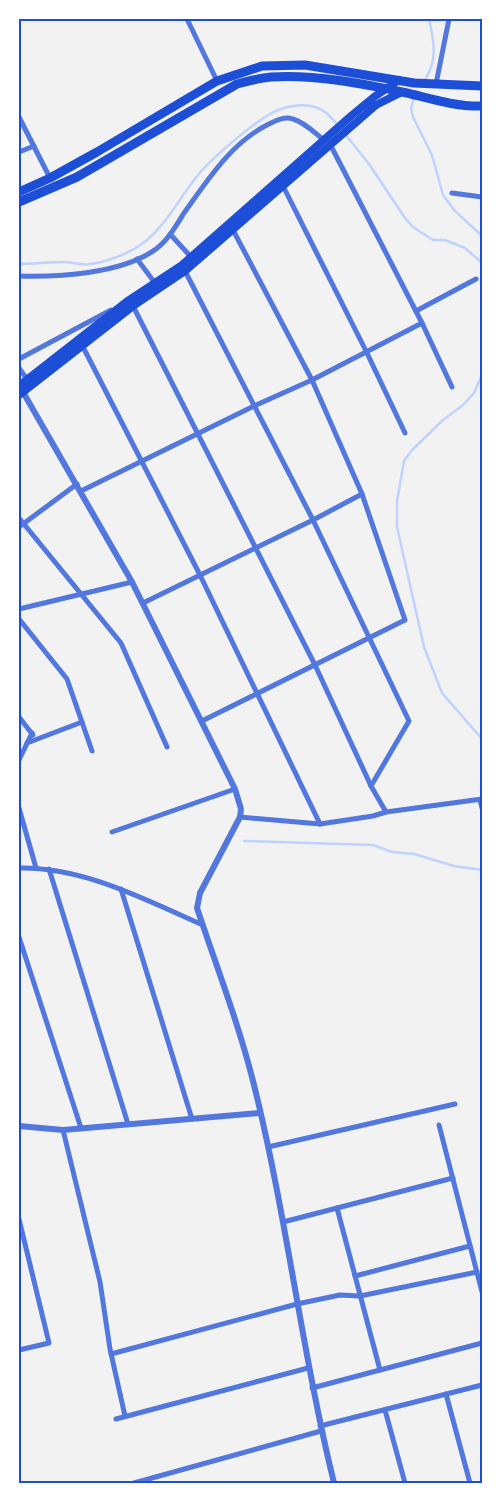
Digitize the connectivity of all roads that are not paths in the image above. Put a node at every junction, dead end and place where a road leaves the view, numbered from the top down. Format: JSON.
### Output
{"nodes":[{"id":1,"x":187,"y":19,"type":"edge"},
{"id":2,"x":449,"y":19,"type":"edge"},
{"id":3,"x":399,"y":80,"type":"junction"},
{"id":4,"x":217,"y":81,"type":"junction"},
{"id":5,"x":432,"y":84,"type":"junction"},
{"id":6,"x":482,"y":86,"type":"edge"},
{"id":7,"x":385,"y":89,"type":"junction"},
{"id":8,"x":404,"y":93,"type":"junction"},
{"id":9,"x":482,"y":106,"type":"edge"},
{"id":10,"x":19,"y":117,"type":"edge"},
{"id":11,"x":354,"y":119,"type":"junction"},
{"id":12,"x":329,"y":141,"type":"junction"},
{"id":13,"x":34,"y":146,"type":"junction"},
{"id":14,"x":19,"y":152,"type":"edge"},
{"id":15,"x":50,"y":178,"type":"junction"},
{"id":16,"x":283,"y":186,"type":"junction"},
{"id":17,"x":19,"y":192,"type":"edge"},
{"id":18,"x":452,"y":193,"type":"dead end"},
{"id":19,"x":482,"y":197,"type":"edge"},
{"id":20,"x":19,"y":202,"type":"edge"},
{"id":21,"x":232,"y":230,"type":"junction"},
{"id":22,"x":170,"y":234,"type":"junction"},
{"id":23,"x":191,"y":257,"type":"junction"},
{"id":24,"x":137,"y":259,"type":"junction"},
{"id":25,"x":185,"y":271,"type":"junction"},
{"id":26,"x":19,"y":276,"type":"edge"},
{"id":27,"x":476,"y":279,"type":"dead end"},
{"id":28,"x":155,"y":283,"type":"junction"},
{"id":29,"x":124,"y":304,"type":"junction"},
{"id":30,"x":133,"y":306,"type":"junction"},
{"id":31,"x":416,"y":311,"type":"junction"},
{"id":32,"x":422,"y":323,"type":"junction"},
{"id":33,"x":82,"y":345,"type":"junction"},
{"id":34,"x":366,"y":352,"type":"junction"},
{"id":35,"x":19,"y":359,"type":"edge"},
{"id":36,"x":19,"y":368,"type":"edge"},
{"id":37,"x":27,"y":379,"type":"junction"},
{"id":38,"x":312,"y":380,"type":"junction"},
{"id":39,"x":452,"y":387,"type":"dead end"},
{"id":40,"x":20,"y":391,"type":"edge"},
{"id":41,"x":254,"y":406,"type":"junction"},
{"id":42,"x":405,"y":434,"type":"dead end"},
{"id":43,"x":199,"y":435,"type":"junction"},
{"id":44,"x":142,"y":462,"type":"junction"},
{"id":45,"x":76,"y":484,"type":"junction"},
{"id":46,"x":81,"y":491,"type":"junction"},
{"id":47,"x":362,"y":494,"type":"junction"},
{"id":48,"x":19,"y":518,"type":"edge"},
{"id":49,"x":313,"y":520,"type":"junction"},
{"id":50,"x":21,"y":525,"type":"edge"},
{"id":51,"x":257,"y":548,"type":"junction"},
{"id":52,"x":200,"y":575,"type":"junction"},
{"id":53,"x":132,"y":582,"type":"junction"},
{"id":54,"x":81,"y":594,"type":"junction"},
{"id":55,"x":143,"y":603,"type":"junction"},
{"id":56,"x":19,"y":609,"type":"edge"},
{"id":57,"x":19,"y":619,"type":"edge"},
{"id":58,"x":369,"y":638,"type":"junction"},
{"id":59,"x":315,"y":665,"type":"junction"},
{"id":60,"x":258,"y":693,"type":"junction"},
{"id":61,"x":19,"y":718,"type":"edge"},
{"id":62,"x":202,"y":721,"type":"junction"},
{"id":63,"x":82,"y":722,"type":"junction"},
{"id":64,"x":32,"y":733,"type":"junction"},
{"id":65,"x":37,"y":739,"type":"junction"},
{"id":66,"x":27,"y":743,"type":"junction"},
{"id":67,"x":167,"y":747,"type":"dead end"},
{"id":68,"x":92,"y":751,"type":"dead end"},
{"id":69,"x":19,"y":760,"type":"edge"},
{"id":70,"x":371,"y":786,"type":"junction"},
{"id":71,"x":235,"y":790,"type":"junction"},
{"id":72,"x":481,"y":799,"type":"edge"},
{"id":73,"x":19,"y":808,"type":"edge"},
{"id":74,"x":482,"y":808,"type":"edge"},
{"id":75,"x":386,"y":812,"type":"junction"},
{"id":76,"x":240,"y":817,"type":"junction"},
{"id":77,"x":320,"y":824,"type":"junction"},
{"id":78,"x":112,"y":832,"type":"dead end"},
{"id":79,"x":19,"y":868,"type":"edge"},
{"id":80,"x":36,"y":868,"type":"junction"},
{"id":81,"x":49,"y":869,"type":"junction"},
{"id":82,"x":121,"y":889,"type":"junction"},
{"id":83,"x":203,"y":925,"type":"junction"},
{"id":84,"x":19,"y":937,"type":"edge"},
{"id":85,"x":455,"y":1104,"type":"dead end"},
{"id":86,"x":260,"y":1114,"type":"junction"},
{"id":87,"x":192,"y":1119,"type":"junction"},
{"id":88,"x":128,"y":1124,"type":"junction"},
{"id":89,"x":439,"y":1125,"type":"dead end"},
{"id":90,"x":19,"y":1126,"type":"edge"},
{"id":91,"x":81,"y":1128,"type":"junction"},
{"id":92,"x":63,"y":1130,"type":"junction"},
{"id":93,"x":268,"y":1148,"type":"junction"},
{"id":94,"x":453,"y":1178,"type":"junction"},
{"id":95,"x":337,"y":1208,"type":"junction"},
{"id":96,"x":19,"y":1219,"type":"edge"},
{"id":97,"x":283,"y":1222,"type":"junction"},
{"id":98,"x":470,"y":1246,"type":"junction"},
{"id":99,"x":477,"y":1272,"type":"junction"},
{"id":100,"x":355,"y":1276,"type":"junction"},
{"id":101,"x":482,"y":1292,"type":"edge"},
{"id":102,"x":360,"y":1296,"type":"junction"},
{"id":103,"x":297,"y":1304,"type":"junction"},
{"id":104,"x":482,"y":1343,"type":"edge"},
{"id":105,"x":19,"y":1350,"type":"edge"},
{"id":106,"x":111,"y":1354,"type":"junction"},
{"id":107,"x":308,"y":1368,"type":"junction"},
{"id":108,"x":380,"y":1370,"type":"junction"},
{"id":109,"x":482,"y":1385,"type":"edge"},
{"id":110,"x":312,"y":1388,"type":"junction"},
{"id":111,"x":446,"y":1394,"type":"junction"},
{"id":112,"x":385,"y":1410,"type":"junction"},
{"id":113,"x":125,"y":1416,"type":"junction"},
{"id":114,"x":116,"y":1419,"type":"dead end"},
{"id":115,"x":321,"y":1429,"type":"junction"},
{"id":116,"x":134,"y":1483,"type":"edge"},
{"id":117,"x":334,"y":1483,"type":"edge"},
{"id":118,"x":404,"y":1483,"type":"edge"},
{"id":119,"x":470,"y":1483,"type":"edge"}],
"edges":[{"from":1,"to":4,"type":"street"},
{"from":2,"to":5,"type":"street"},
{"from":3,"to":4,"type":"main road"},
{"from":3,"to":5,"type":"main road"},
{"from":3,"to":7,"type":"main road"},
{"from":4,"to":15,"type":"main road"},
{"from":5,"to":6,"type":"main road"},
{"from":7,"to":8,"type":"main road"},
{"from":7,"to":11,"type":"main road"},
{"from":7,"to":20,"type":"main road"},
{"from":8,"to":9,"type":"main road"},
{"from":8,"to":11,"type":"main road"},
{"from":10,"to":13,"type":"street"},
{"from":11,"to":12,"type":"main road"},
{"from":12,"to":16,"type":"main road"},
{"from":12,"to":22,"type":"street"},
{"from":12,"to":23,"type":"main road"},
{"from":12,"to":31,"type":"street"},
{"from":13,"to":14,"type":"street"},
{"from":13,"to":15,"type":"street"},
{"from":15,"to":17,"type":"main road"},
{"from":16,"to":21,"type":"main road"},
{"from":16,"to":34,"type":"street"},
{"from":18,"to":19,"type":"street"},
{"from":21,"to":25,"type":"main road"},
{"from":21,"to":38,"type":"street"},
{"from":22,"to":23,"type":"street"},
{"from":22,"to":24,"type":"street"},
{"from":23,"to":28,"type":"main road"},
{"from":24,"to":26,"type":"street"},
{"from":24,"to":28,"type":"street"},
{"from":25,"to":30,"type":"main road"},
{"from":25,"to":41,"type":"street"},
{"from":27,"to":31,"type":"street"},
{"from":28,"to":29,"type":"main road"},
{"from":29,"to":35,"type":"street"},
{"from":29,"to":37,"type":"main road"},
{"from":30,"to":33,"type":"main road"},
{"from":30,"to":43,"type":"street"},
{"from":31,"to":32,"type":"street"},
{"from":32,"to":34,"type":"street"},
{"from":32,"to":39,"type":"street"},
{"from":33,"to":40,"type":"main road"},
{"from":33,"to":44,"type":"street"},
{"from":34,"to":38,"type":"street"},
{"from":34,"to":42,"type":"street"},
{"from":36,"to":37,"type":"street"},
{"from":37,"to":40,"type":"main road"},
{"from":38,"to":41,"type":"street"},
{"from":38,"to":47,"type":"street"},
{"from":40,"to":45,"type":"street"},
{"from":41,"to":43,"type":"street"},
{"from":41,"to":49,"type":"street"},
{"from":43,"to":44,"type":"street"},
{"from":43,"to":51,"type":"street"},
{"from":44,"to":46,"type":"street"},
{"from":44,"to":52,"type":"street"},
{"from":45,"to":46,"type":"street"},
{"from":45,"to":50,"type":"street"},
{"from":46,"to":53,"type":"street"},
{"from":47,"to":49,"type":"street"},
{"from":47,"to":58,"type":"street"},
{"from":48,"to":50,"type":"street"},
{"from":49,"to":51,"type":"street"},
{"from":49,"to":58,"type":"street"},
{"from":50,"to":54,"type":"street"},
{"from":51,"to":52,"type":"street"},
{"from":51,"to":59,"type":"street"},
{"from":52,"to":55,"type":"street"},
{"from":52,"to":60,"type":"street"},
{"from":53,"to":54,"type":"street"},
{"from":53,"to":55,"type":"street"},
{"from":54,"to":56,"type":"street"},
{"from":54,"to":67,"type":"street"},
{"from":55,"to":62,"type":"street"},
{"from":57,"to":63,"type":"street"},
{"from":58,"to":59,"type":"street"},
{"from":58,"to":70,"type":"street"},
{"from":59,"to":60,"type":"street"},
{"from":59,"to":70,"type":"street"},
{"from":60,"to":62,"type":"street"},
{"from":60,"to":77,"type":"street"},
{"from":61,"to":64,"type":"street"},
{"from":62,"to":71,"type":"street"},
{"from":63,"to":65,"type":"street"},
{"from":63,"to":68,"type":"street"},
{"from":64,"to":65,"type":"street"},
{"from":64,"to":66,"type":"street"},
{"from":65,"to":66,"type":"street"},
{"from":66,"to":69,"type":"street"},
{"from":70,"to":75,"type":"street"},
{"from":71,"to":76,"type":"street"},
{"from":71,"to":78,"type":"street"},
{"from":72,"to":74,"type":"street"},
{"from":72,"to":75,"type":"street"},
{"from":73,"to":80,"type":"street"},
{"from":75,"to":77,"type":"street"},
{"from":76,"to":77,"type":"street"},
{"from":76,"to":83,"type":"street"},
{"from":79,"to":80,"type":"street"},
{"from":80,"to":81,"type":"street"},
{"from":81,"to":82,"type":"street"},
{"from":81,"to":88,"type":"street"},
{"from":82,"to":83,"type":"street"},
{"from":82,"to":87,"type":"street"},
{"from":83,"to":86,"type":"street"},
{"from":84,"to":91,"type":"street"},
{"from":85,"to":93,"type":"street"},
{"from":86,"to":87,"type":"street"},
{"from":86,"to":93,"type":"street"},
{"from":87,"to":88,"type":"street"},
{"from":88,"to":91,"type":"street"},
{"from":89,"to":94,"type":"street"},
{"from":90,"to":92,"type":"street"},
{"from":91,"to":92,"type":"street"},
{"from":92,"to":106,"type":"street"},
{"from":93,"to":97,"type":"street"},
{"from":94,"to":95,"type":"street"},
{"from":94,"to":98,"type":"street"},
{"from":95,"to":97,"type":"street"},
{"from":95,"to":100,"type":"street"},
{"from":96,"to":105,"type":"street"},
{"from":97,"to":103,"type":"street"},
{"from":98,"to":99,"type":"street"},
{"from":98,"to":100,"type":"street"},
{"from":99,"to":101,"type":"street"},
{"from":99,"to":102,"type":"street"},
{"from":100,"to":102,"type":"street"},
{"from":102,"to":103,"type":"street"},
{"from":102,"to":108,"type":"street"},
{"from":103,"to":106,"type":"street"},
{"from":103,"to":107,"type":"street"},
{"from":104,"to":108,"type":"street"},
{"from":106,"to":113,"type":"street"},
{"from":107,"to":110,"type":"street"},
{"from":107,"to":113,"type":"street"},
{"from":108,"to":110,"type":"street"},
{"from":109,"to":111,"type":"street"},
{"from":110,"to":115,"type":"street"},
{"from":111,"to":112,"type":"street"},
{"from":111,"to":119,"type":"street"},
{"from":112,"to":115,"type":"street"},
{"from":112,"to":118,"type":"street"},
{"from":113,"to":114,"type":"street"},
{"from":115,"to":116,"type":"street"},
{"from":115,"to":117,"type":"street"}]}
